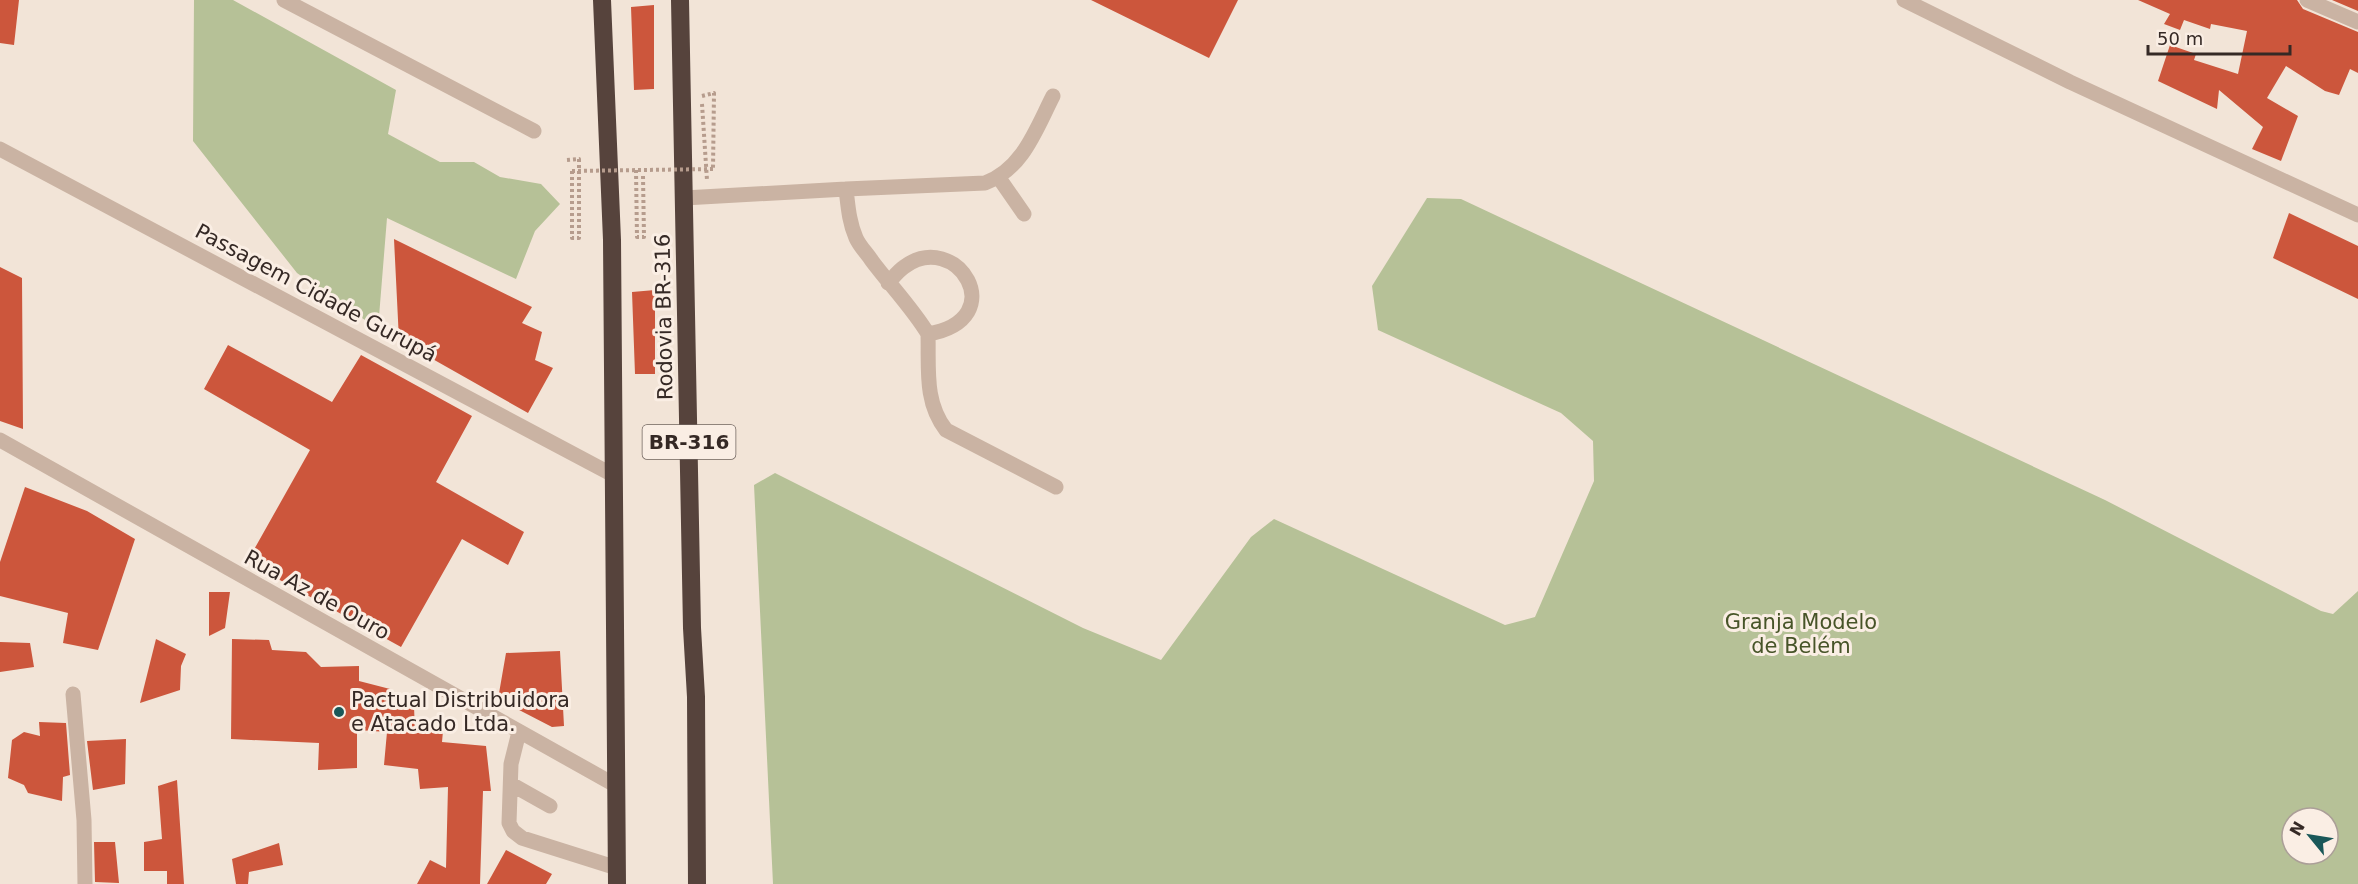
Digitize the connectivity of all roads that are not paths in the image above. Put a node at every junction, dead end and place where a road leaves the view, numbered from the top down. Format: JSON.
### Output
{"nodes":[{"id":1,"x":284,"y":0,"type":"edge"},
{"id":2,"x":602,"y":0,"type":"edge"},
{"id":3,"x":680,"y":0,"type":"edge"},
{"id":4,"x":1904,"y":0,"type":"edge"},
{"id":5,"x":2307,"y":0,"type":"edge"},
{"id":6,"x":2358,"y":22,"type":"edge"},
{"id":7,"x":1053,"y":96,"type":"dead end"},
{"id":8,"x":534,"y":131,"type":"dead end"},
{"id":9,"x":0,"y":149,"type":"edge"},
{"id":10,"x":999,"y":178,"type":"junction"},
{"id":11,"x":846,"y":189,"type":"junction"},
{"id":12,"x":684,"y":198,"type":"junction"},
{"id":13,"x":1024,"y":214,"type":"dead end"},
{"id":14,"x":2358,"y":215,"type":"edge"},
{"id":15,"x":888,"y":283,"type":"junction"},
{"id":16,"x":928,"y":334,"type":"junction"},
{"id":17,"x":0,"y":440,"type":"edge"},
{"id":18,"x":613,"y":475,"type":"junction"},
{"id":19,"x":1056,"y":487,"type":"dead end"},
{"id":20,"x":73,"y":694,"type":"dead end"},
{"id":21,"x":519,"y":732,"type":"junction"},
{"id":22,"x":511,"y":784,"type":"junction"},
{"id":23,"x":615,"y":785,"type":"junction"},
{"id":24,"x":550,"y":806,"type":"dead end"},
{"id":25,"x":617,"y":876,"type":"edge"},
{"id":26,"x":85,"y":884,"type":"edge"},
{"id":27,"x":697,"y":884,"type":"edge"}],
"edges":[{"from":1,"to":8,"type":"street"},
{"from":2,"to":18,"type":"highway","number":"BR-316"},
{"from":3,"to":12,"type":"highway","name":"Rodovia BR-316","number":"BR-316"},
{"from":4,"to":14,"type":"street"},
{"from":5,"to":6,"type":"street"},
{"from":7,"to":10,"type":"street"},
{"from":9,"to":18,"type":"street","name":"Passagem Cidade Gurupá"},
{"from":10,"to":11,"type":"street"},
{"from":10,"to":13,"type":"street"},
{"from":11,"to":12,"type":"street"},
{"from":11,"to":15,"type":"street"},
{"from":12,"to":27,"type":"highway","name":"Rodovia BR-316","number":"BR-316"},
{"from":15,"to":16,"type":"street"},
{"from":15,"to":16,"type":"street"},
{"from":16,"to":19,"type":"street"},
{"from":17,"to":21,"type":"street","name":"Rua Az de Ouro"},
{"from":18,"to":23,"type":"highway","number":"BR-316"},
{"from":20,"to":26,"type":"street"},
{"from":21,"to":22,"type":"street"},
{"from":21,"to":23,"type":"street","name":"Rua Az de Ouro"},
{"from":22,"to":24,"type":"street"},
{"from":22,"to":25,"type":"street"},
{"from":23,"to":25,"type":"highway","number":"BR-316"}]}
